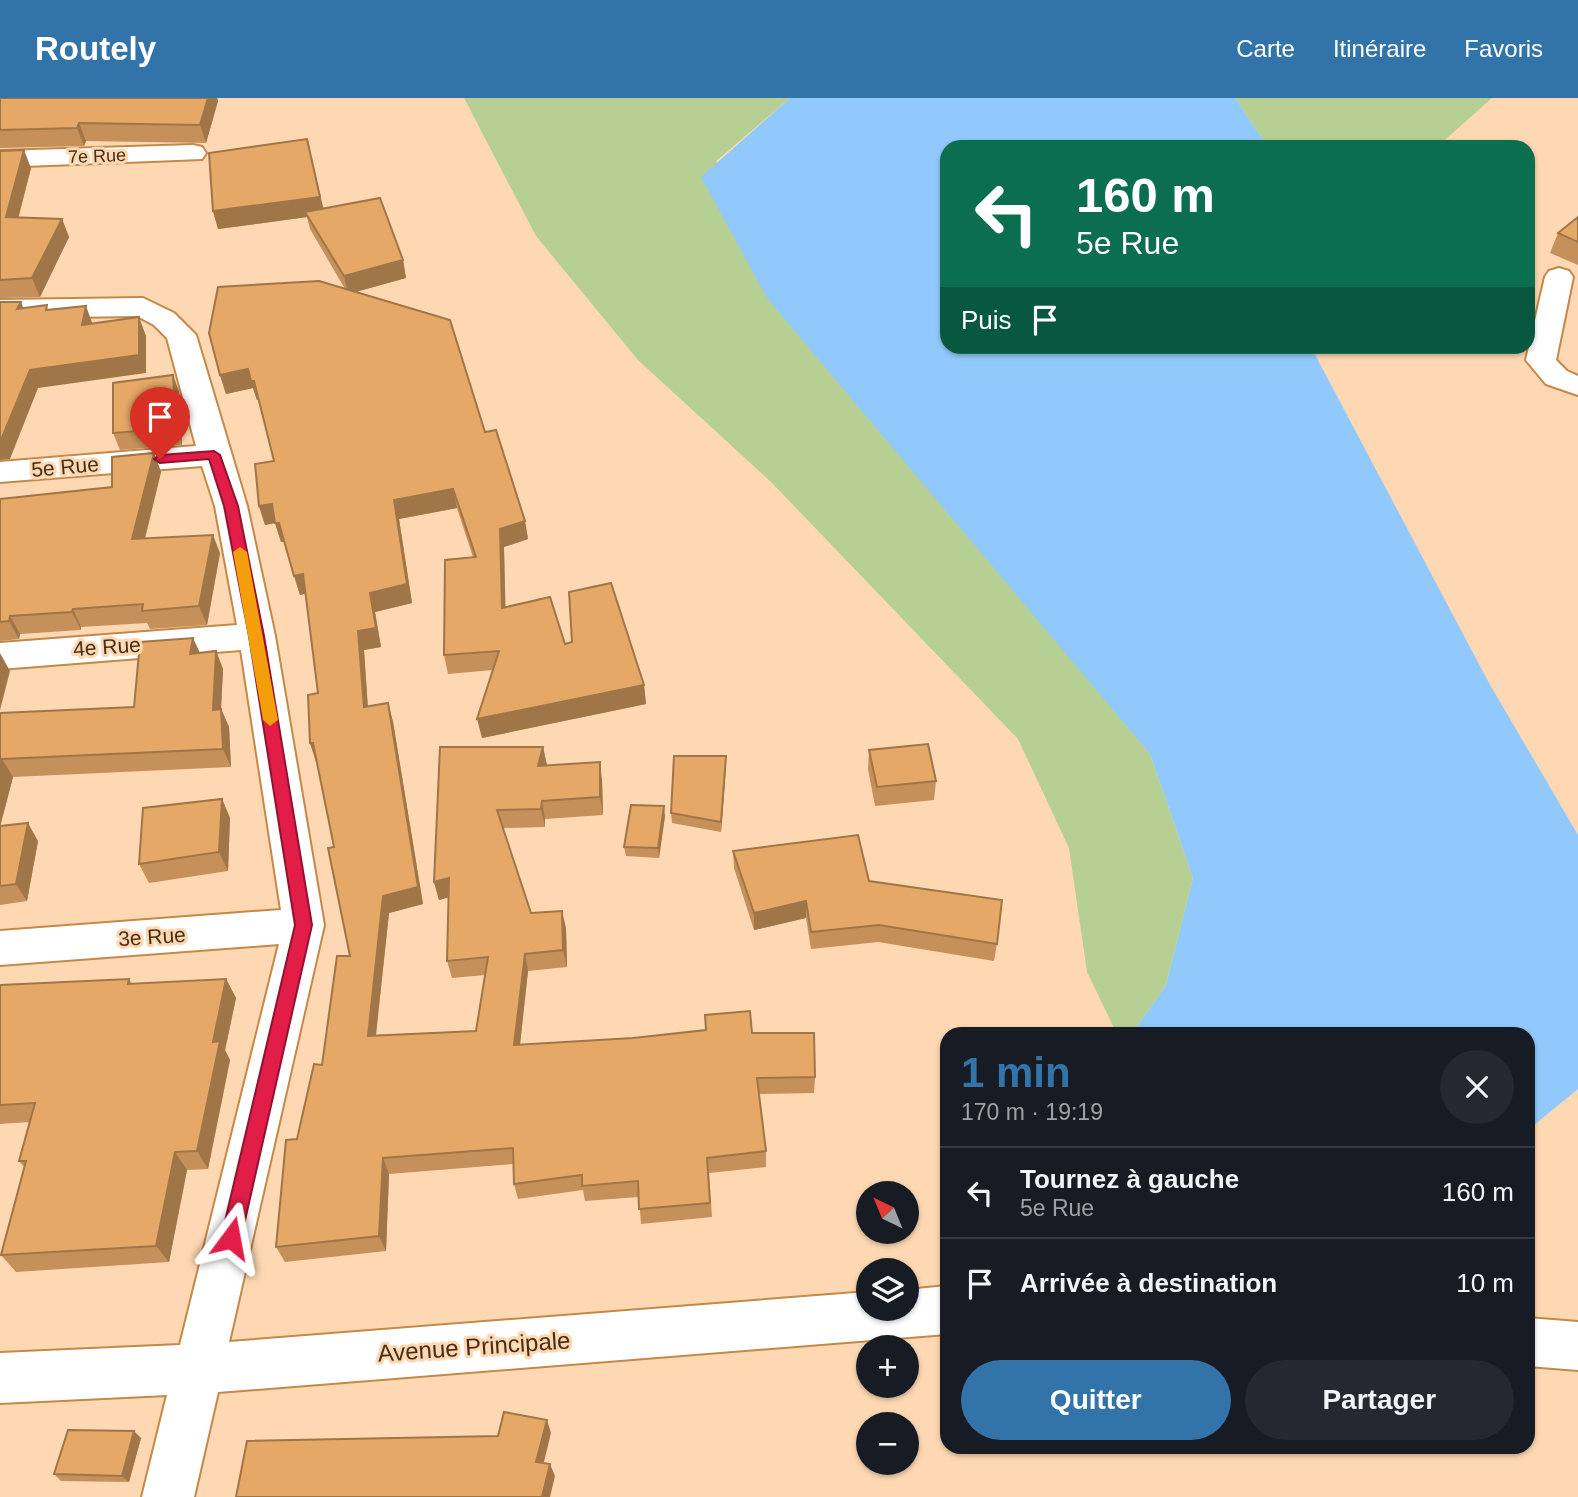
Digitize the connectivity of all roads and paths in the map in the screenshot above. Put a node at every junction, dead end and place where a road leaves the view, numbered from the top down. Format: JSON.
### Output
{"nodes":[{"id":1,"x":193,"y":153,"type":"dead end"},
{"id":2,"x":0,"y":159,"type":"edge"},
{"id":3,"x":1559,"y":277,"type":"dead end"},
{"id":4,"x":0,"y":309,"type":"edge"},
{"id":5,"x":1578,"y":386,"type":"edge"},
{"id":6,"x":214,"y":455,"type":"junction"},
{"id":7,"x":0,"y":472,"type":"edge"},
{"id":8,"x":257,"y":636,"type":"junction"},
{"id":9,"x":0,"y":656,"type":"edge"},
{"id":10,"x":304,"y":925,"type":"junction"},
{"id":11,"x":0,"y":948,"type":"edge"},
{"id":12,"x":940,"y":1311,"type":"edge"},
{"id":13,"x":1535,"y":1343,"type":"edge"},
{"id":14,"x":1578,"y":1346,"type":"edge"},
{"id":15,"x":201,"y":1369,"type":"junction"},
{"id":16,"x":0,"y":1378,"type":"edge"},
{"id":17,"x":168,"y":1497,"type":"edge"}],
"edges":[{"from":1,"to":2,"type":"street","name":"7e Rue"},
{"from":3,"to":5,"type":"street"},
{"from":4,"to":6,"type":"street"},
{"from":6,"to":7,"type":"street","name":"5e Rue"},
{"from":6,"to":8,"type":"street"},
{"from":8,"to":9,"type":"street","name":"4e Rue"},
{"from":8,"to":10,"type":"street"},
{"from":10,"to":11,"type":"street","name":"3e Rue"},
{"from":10,"to":15,"type":"street"},
{"from":12,"to":15,"type":"street","name":"Avenue Principale"},
{"from":13,"to":14,"type":"street"},
{"from":15,"to":16,"type":"street","name":"Avenue Principale"},
{"from":15,"to":17,"type":"street"}]}
